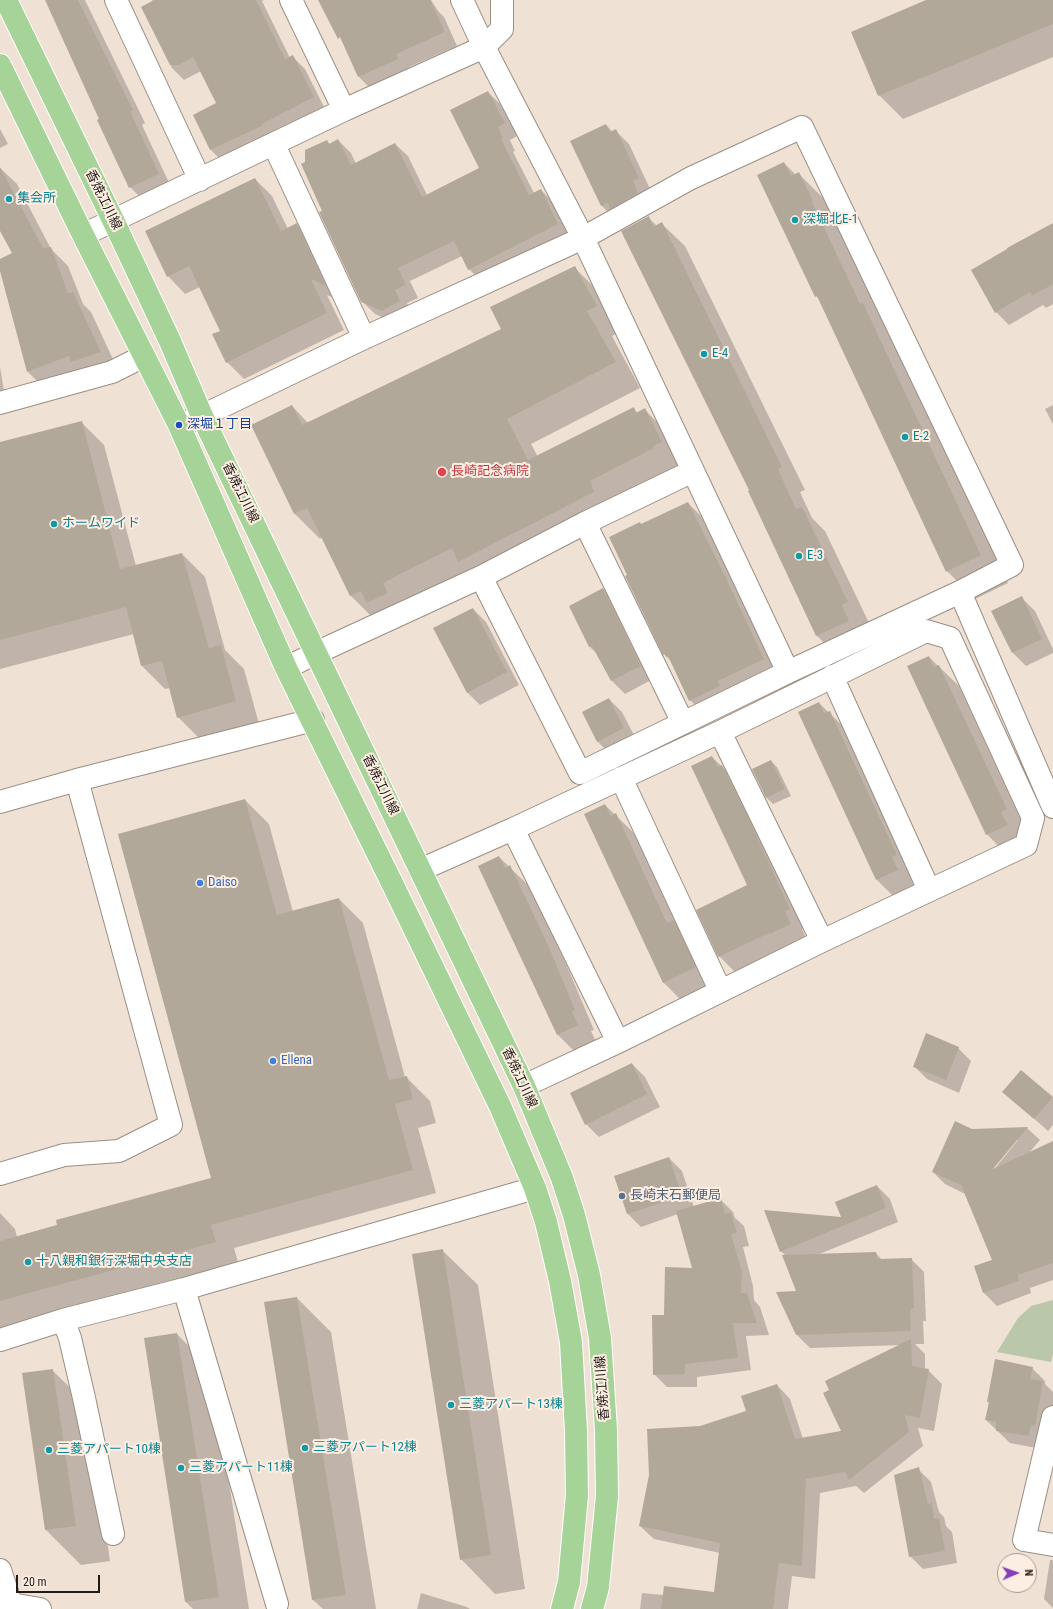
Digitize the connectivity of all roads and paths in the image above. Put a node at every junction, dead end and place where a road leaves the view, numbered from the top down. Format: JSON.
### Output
{"nodes":[{"id":1,"x":6,"y":0,"type":"edge"},
{"id":2,"x":116,"y":0,"type":"edge"},
{"id":3,"x":291,"y":0,"type":"edge"},
{"id":4,"x":462,"y":0,"type":"edge"},
{"id":5,"x":502,"y":0,"type":"edge"},
{"id":6,"x":484,"y":47,"type":"junction"},
{"id":7,"x":0,"y":65,"type":"edge"},
{"id":8,"x":344,"y":110,"type":"junction"},
{"id":9,"x":274,"y":145,"type":"junction"},
{"id":10,"x":200,"y":180,"type":"junction"},
{"id":11,"x":113,"y":220,"type":"junction"},
{"id":12,"x":83,"y":235,"type":"junction"},
{"id":13,"x":583,"y":238,"type":"junction"},
{"id":14,"x":364,"y":338,"type":"junction"},
{"id":15,"x":144,"y":356,"type":"junction"},
{"id":16,"x":0,"y":403,"type":"edge"},
{"id":17,"x":202,"y":416,"type":"junction"},
{"id":18,"x":179,"y":425,"type":"junction"},
{"id":19,"x":693,"y":471,"type":"junction"},
{"id":20,"x":585,"y":522,"type":"junction"},
{"id":21,"x":481,"y":577,"type":"junction"},
{"id":22,"x":960,"y":592,"type":"junction"},
{"id":23,"x":316,"y":653,"type":"junction"},
{"id":24,"x":286,"y":668,"type":"junction"},
{"id":25,"x":788,"y":672,"type":"junction"},
{"id":26,"x":832,"y":676,"type":"junction"},
{"id":27,"x":313,"y":720,"type":"junction"},
{"id":28,"x":683,"y":723,"type":"junction"},
{"id":29,"x":720,"y":732,"type":"junction"},
{"id":30,"x":621,"y":778,"type":"junction"},
{"id":31,"x":77,"y":780,"type":"junction"},
{"id":32,"x":0,"y":802,"type":"edge"},
{"id":33,"x":1053,"y":807,"type":"edge"},
{"id":34,"x":513,"y":829,"type":"junction"},
{"id":35,"x":420,"y":870,"type":"junction"},
{"id":36,"x":929,"y":890,"type":"junction"},
{"id":37,"x":822,"y":941,"type":"junction"},
{"id":38,"x":720,"y":990,"type":"junction"},
{"id":39,"x":618,"y":1042,"type":"junction"},
{"id":40,"x":524,"y":1086,"type":"junction"},
{"id":41,"x":0,"y":1174,"type":"edge"},
{"id":42,"x":535,"y":1188,"type":"junction"},
{"id":43,"x":184,"y":1289,"type":"junction"},
{"id":44,"x":63,"y":1320,"type":"junction"},
{"id":45,"x":0,"y":1340,"type":"edge"},
{"id":46,"x":1053,"y":1416,"type":"edge"},
{"id":47,"x":113,"y":1534,"type":"dead end"},
{"id":48,"x":1053,"y":1545,"type":"edge"},
{"id":49,"x":0,"y":1570,"type":"edge"},
{"id":50,"x":5,"y":1604,"type":"edge"},
{"id":51,"x":277,"y":1604,"type":"dead end"},
{"id":52,"x":40,"y":1609,"type":"edge"},
{"id":53,"x":562,"y":1609,"type":"edge"},
{"id":54,"x":592,"y":1609,"type":"edge"}],
"edges":[{"from":1,"to":11,"type":"main road","name":"香焼江川線"},
{"from":2,"to":10,"type":"street"},
{"from":3,"to":8,"type":"street"},
{"from":4,"to":6,"type":"street"},
{"from":5,"to":6,"type":"street"},
{"from":6,"to":8,"type":"street"},
{"from":6,"to":13,"type":"street"},
{"from":7,"to":12,"type":"main road","name":"香焼江川線"},
{"from":8,"to":9,"type":"street"},
{"from":9,"to":10,"type":"street"},
{"from":9,"to":14,"type":"street"},
{"from":10,"to":11,"type":"street"},
{"from":11,"to":12,"type":"street"},
{"from":11,"to":17,"type":"main road","name":"香焼江川線"},
{"from":12,"to":15,"type":"main road","name":"香焼江川線"},
{"from":13,"to":14,"type":"street"},
{"from":13,"to":19,"type":"street"},
{"from":13,"to":22,"type":"street"},
{"from":14,"to":17,"type":"street"},
{"from":15,"to":16,"type":"street"},
{"from":15,"to":18,"type":"main road","name":"香焼江川線"},
{"from":17,"to":18,"type":"street"},
{"from":17,"to":23,"type":"main road","name":"香焼江川線"},
{"from":18,"to":24,"type":"main road","name":"香焼江川線"},
{"from":19,"to":20,"type":"street"},
{"from":19,"to":25,"type":"street"},
{"from":20,"to":21,"type":"street"},
{"from":20,"to":28,"type":"street"},
{"from":21,"to":23,"type":"street"},
{"from":21,"to":28,"type":"street"},
{"from":22,"to":25,"type":"street"},
{"from":22,"to":33,"type":"street"},
{"from":23,"to":24,"type":"street"},
{"from":23,"to":35,"type":"main road","name":"香焼江川線"},
{"from":24,"to":27,"type":"main road","name":"香焼江川線"},
{"from":25,"to":28,"type":"street"},
{"from":26,"to":29,"type":"street"},
{"from":26,"to":36,"type":"street"},
{"from":26,"to":36,"type":"street"},
{"from":27,"to":31,"type":"street"},
{"from":27,"to":42,"type":"main road","name":"香焼江川線"},
{"from":29,"to":30,"type":"street"},
{"from":29,"to":37,"type":"street"},
{"from":30,"to":34,"type":"street"},
{"from":30,"to":38,"type":"street"},
{"from":31,"to":32,"type":"street"},
{"from":31,"to":41,"type":"street"},
{"from":34,"to":35,"type":"street"},
{"from":34,"to":39,"type":"street"},
{"from":35,"to":40,"type":"main road","name":"香焼江川線"},
{"from":36,"to":37,"type":"street"},
{"from":37,"to":38,"type":"street"},
{"from":38,"to":39,"type":"street"},
{"from":39,"to":40,"type":"street"},
{"from":40,"to":54,"type":"main road","name":"香焼江川線"},
{"from":42,"to":43,"type":"street"},
{"from":42,"to":53,"type":"main road","name":"香焼江川線"},
{"from":43,"to":44,"type":"street"},
{"from":43,"to":51,"type":"street"},
{"from":44,"to":45,"type":"street"},
{"from":44,"to":47,"type":"street"},
{"from":46,"to":48,"type":"street"},
{"from":49,"to":50,"type":"street"},
{"from":50,"to":52,"type":"street"}]}
